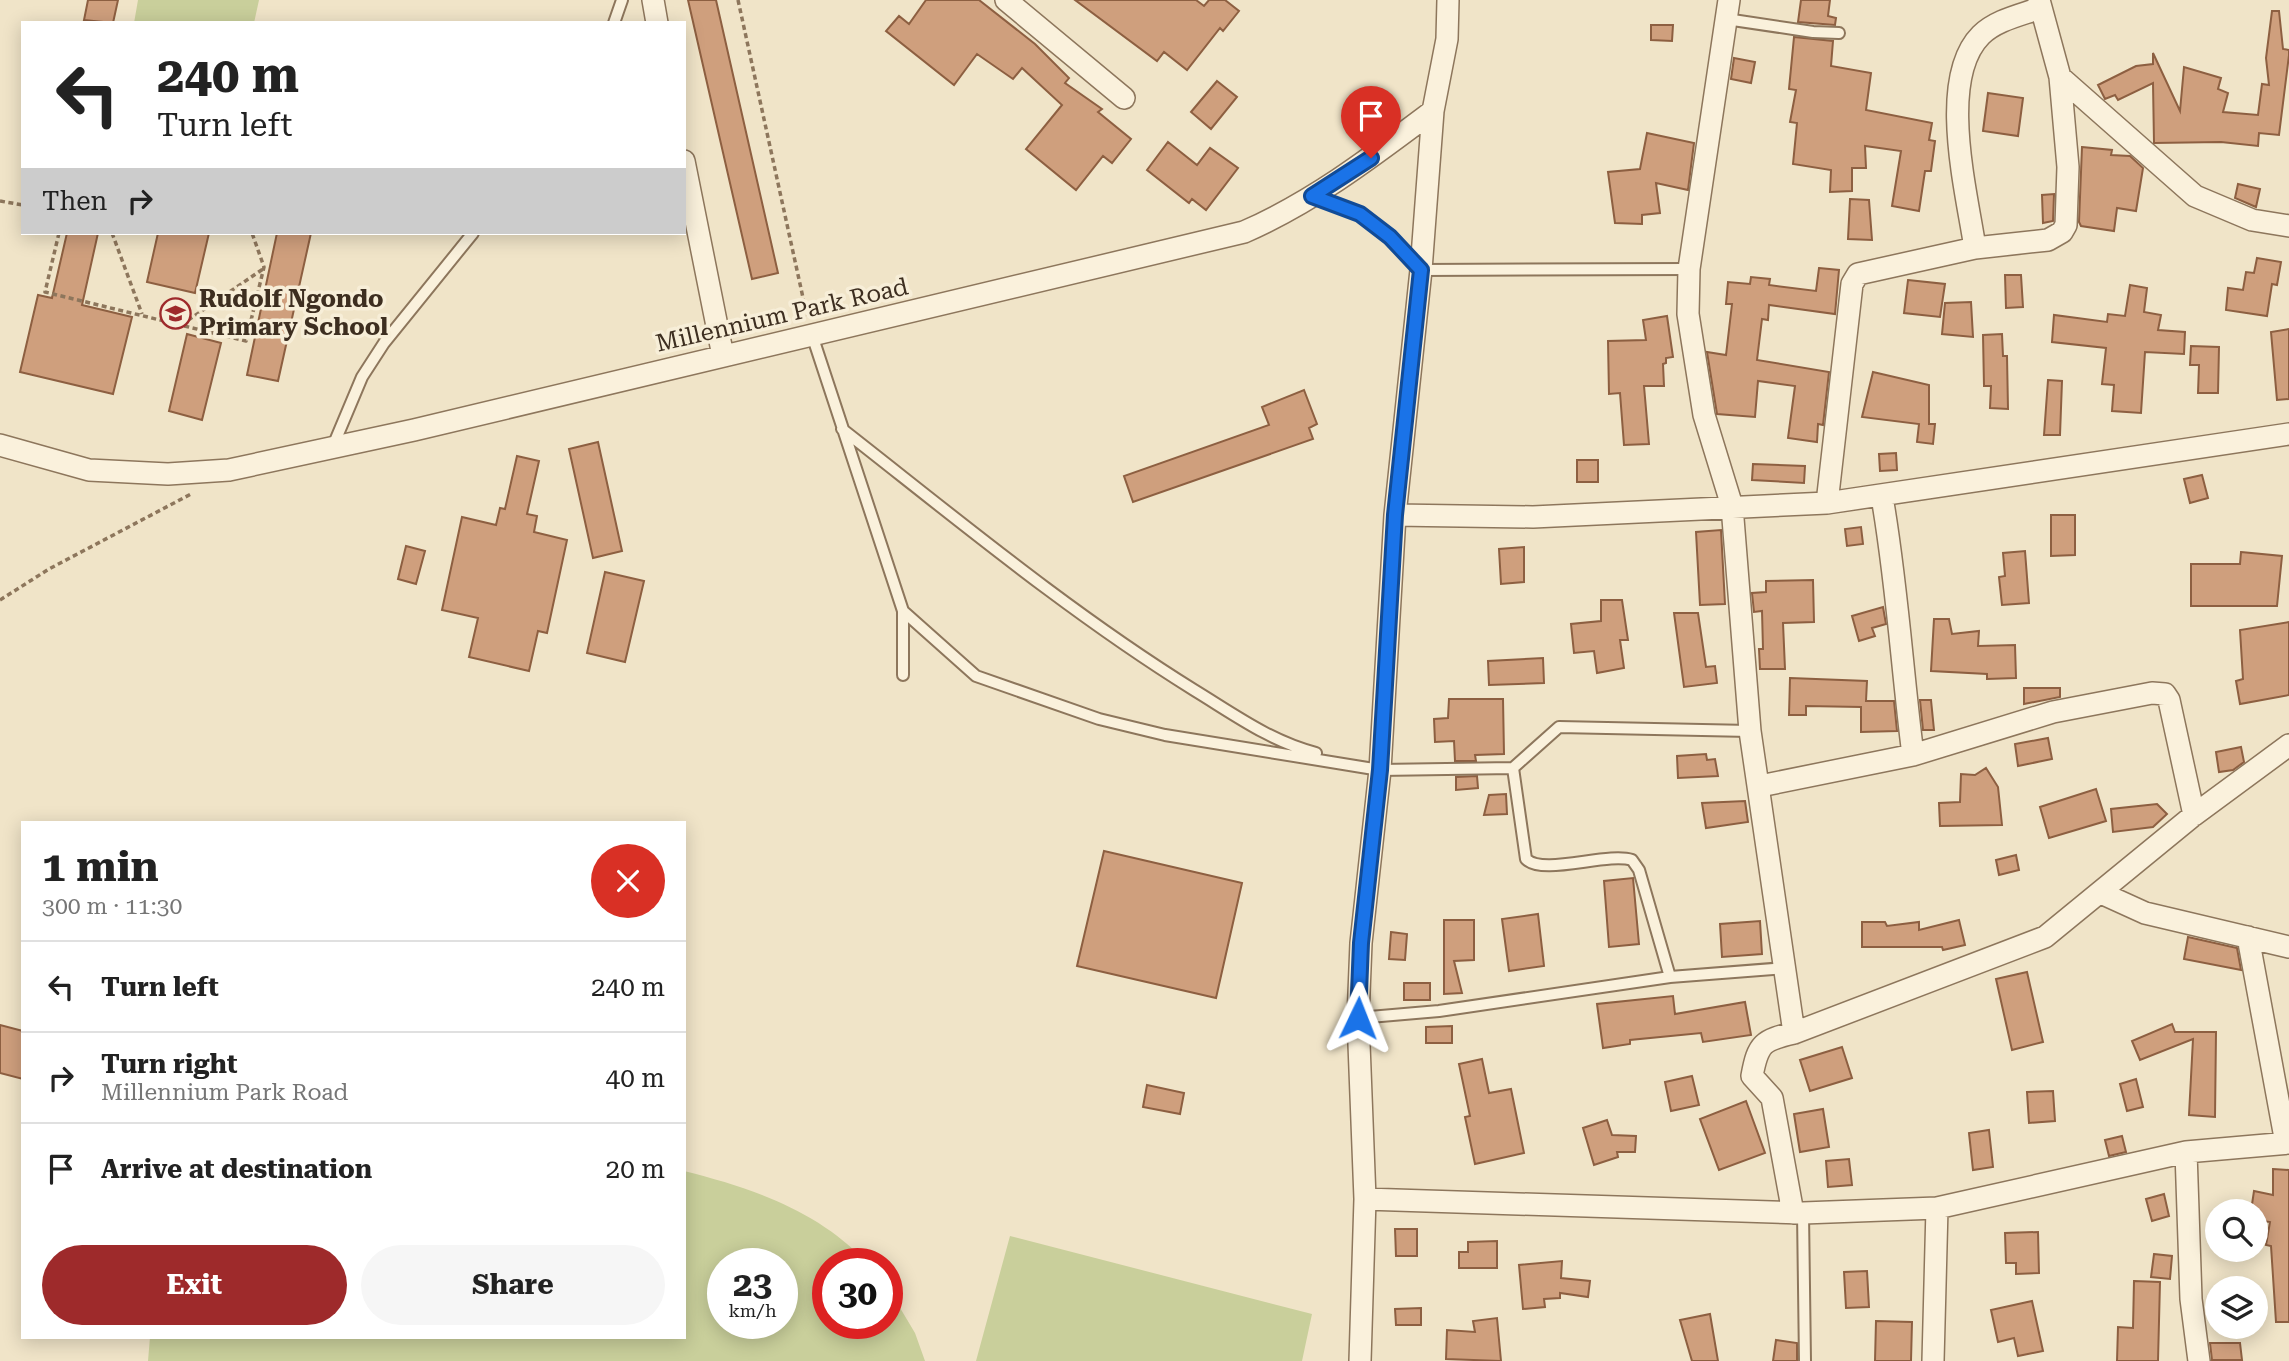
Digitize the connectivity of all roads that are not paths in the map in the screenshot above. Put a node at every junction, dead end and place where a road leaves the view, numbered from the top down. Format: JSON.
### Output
{"nodes":[{"id":1,"x":622,"y":0,"type":"edge"},
{"id":2,"x":653,"y":0,"type":"edge"},
{"id":3,"x":1006,"y":0,"type":"edge"},
{"id":4,"x":1448,"y":0,"type":"edge"},
{"id":5,"x":2039,"y":4,"type":"edge"},
{"id":6,"x":1727,"y":10,"type":"edge"},
{"id":7,"x":615,"y":21,"type":"edge"},
{"id":8,"x":657,"y":21,"type":"edge"},
{"id":9,"x":1839,"y":33,"type":"dead end"},
{"id":10,"x":2060,"y":78,"type":"junction"},
{"id":11,"x":1124,"y":98,"type":"dead end"},
{"id":12,"x":1433,"y":111,"type":"junction"},
{"id":13,"x":686,"y":170,"type":"edge"},
{"id":14,"x":1312,"y":196,"type":"junction"},
{"id":15,"x":2289,"y":226,"type":"edge"},
{"id":16,"x":471,"y":235,"type":"edge"},
{"id":17,"x":1975,"y":248,"type":"junction"},
{"id":18,"x":1689,"y":269,"type":"junction"},
{"id":19,"x":1421,"y":270,"type":"junction"},
{"id":20,"x":812,"y":335,"type":"junction"},
{"id":21,"x":723,"y":356,"type":"junction"},
{"id":22,"x":842,"y":429,"type":"junction"},
{"id":23,"x":2289,"y":434,"type":"edge"},
{"id":24,"x":0,"y":445,"type":"edge"},
{"id":25,"x":333,"y":446,"type":"junction"},
{"id":26,"x":1882,"y":497,"type":"junction"},
{"id":27,"x":1826,"y":503,"type":"junction"},
{"id":28,"x":1732,"y":506,"type":"junction"},
{"id":29,"x":1395,"y":515,"type":"junction"},
{"id":30,"x":903,"y":611,"type":"junction"},
{"id":31,"x":903,"y":675,"type":"dead end"},
{"id":32,"x":1750,"y":731,"type":"junction"},
{"id":33,"x":2289,"y":745,"type":"edge"},
{"id":34,"x":1913,"y":755,"type":"junction"},
{"id":35,"x":1513,"y":768,"type":"junction"},
{"id":36,"x":1380,"y":770,"type":"junction"},
{"id":37,"x":1760,"y":786,"type":"junction"},
{"id":38,"x":2194,"y":815,"type":"junction"},
{"id":39,"x":2101,"y":893,"type":"junction"},
{"id":40,"x":2248,"y":937,"type":"junction"},
{"id":41,"x":2289,"y":947,"type":"edge"},
{"id":42,"x":1785,"y":968,"type":"junction"},
{"id":43,"x":1670,"y":977,"type":"junction"},
{"id":44,"x":1358,"y":1018,"type":"junction"},
{"id":45,"x":1794,"y":1033,"type":"junction"},
{"id":46,"x":2287,"y":1143,"type":"edge"},
{"id":47,"x":2186,"y":1152,"type":"junction"},
{"id":48,"x":1364,"y":1199,"type":"junction"},
{"id":49,"x":1937,"y":1208,"type":"junction"},
{"id":50,"x":1798,"y":1213,"type":"junction"},
{"id":51,"x":1360,"y":1361,"type":"edge"},
{"id":52,"x":1805,"y":1361,"type":"edge"},
{"id":53,"x":1933,"y":1361,"type":"edge"},
{"id":54,"x":2199,"y":1361,"type":"edge"}],
"edges":[{"from":1,"to":7,"type":"lane"},
{"from":2,"to":8,"type":"street"},
{"from":3,"to":11,"type":"street"},
{"from":4,"to":12,"type":"street"},
{"from":5,"to":10,"type":"street"},
{"from":5,"to":17,"type":"street"},
{"from":6,"to":9,"type":"lane"},
{"from":6,"to":18,"type":"street"},
{"from":10,"to":15,"type":"street"},
{"from":10,"to":17,"type":"street"},
{"from":12,"to":14,"type":"street","name":"Millennium Park Road"},
{"from":12,"to":19,"type":"street"},
{"from":13,"to":21,"type":"street"},
{"from":14,"to":19,"type":"lane"},
{"from":14,"to":20,"type":"street","name":"Millennium Park Road"},
{"from":16,"to":25,"type":"lane"},
{"from":17,"to":27,"type":"street"},
{"from":18,"to":19,"type":"lane"},
{"from":18,"to":28,"type":"street"},
{"from":19,"to":29,"type":"street"},
{"from":20,"to":21,"type":"street","name":"Millennium Park Road"},
{"from":20,"to":22,"type":"lane"},
{"from":21,"to":25,"type":"street","name":"Millennium Park Road"},
{"from":22,"to":30,"type":"lane"},
{"from":22,"to":36,"type":"lane"},
{"from":23,"to":26,"type":"street"},
{"from":24,"to":25,"type":"street","name":"Millennium Park Road"},
{"from":26,"to":27,"type":"street"},
{"from":26,"to":34,"type":"street"},
{"from":27,"to":28,"type":"street"},
{"from":28,"to":29,"type":"street"},
{"from":28,"to":32,"type":"street"},
{"from":29,"to":36,"type":"street"},
{"from":30,"to":31,"type":"lane"},
{"from":30,"to":36,"type":"lane"},
{"from":32,"to":35,"type":"lane"},
{"from":32,"to":37,"type":"street"},
{"from":33,"to":38,"type":"street"},
{"from":34,"to":37,"type":"street"},
{"from":34,"to":38,"type":"street"},
{"from":35,"to":36,"type":"lane"},
{"from":35,"to":43,"type":"lane"},
{"from":36,"to":44,"type":"street"},
{"from":37,"to":42,"type":"street"},
{"from":38,"to":39,"type":"street"},
{"from":39,"to":40,"type":"street"},
{"from":39,"to":45,"type":"street"},
{"from":40,"to":41,"type":"street"},
{"from":40,"to":46,"type":"street"},
{"from":42,"to":43,"type":"lane"},
{"from":42,"to":45,"type":"street"},
{"from":43,"to":44,"type":"lane"},
{"from":44,"to":48,"type":"street"},
{"from":45,"to":50,"type":"street"},
{"from":46,"to":47,"type":"street"},
{"from":47,"to":49,"type":"street"},
{"from":47,"to":54,"type":"street"},
{"from":48,"to":50,"type":"street"},
{"from":48,"to":51,"type":"street"},
{"from":49,"to":50,"type":"street"},
{"from":49,"to":53,"type":"street"},
{"from":50,"to":52,"type":"lane"}]}
